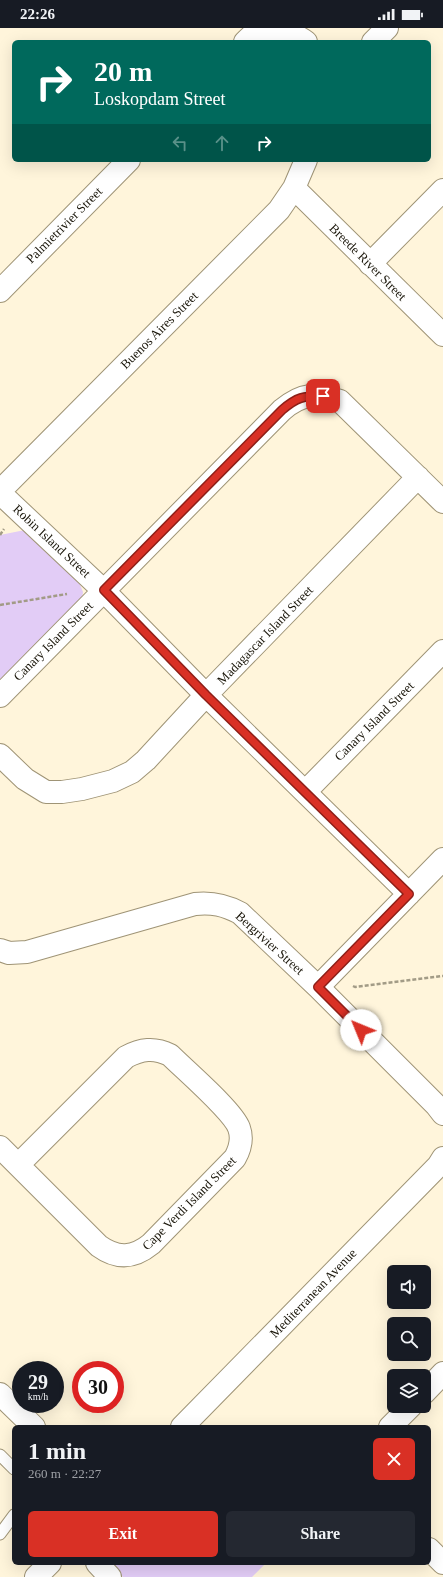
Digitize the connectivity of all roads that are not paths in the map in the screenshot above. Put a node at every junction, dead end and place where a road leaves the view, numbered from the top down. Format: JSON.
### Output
{"nodes":[{"id":1,"x":387,"y":28,"type":"edge"},
{"id":2,"x":247,"y":40,"type":"edge"},
{"id":3,"x":303,"y":40,"type":"edge"},
{"id":4,"x":375,"y":40,"type":"edge"},
{"id":5,"x":127,"y":162,"type":"edge"},
{"id":6,"x":305,"y":162,"type":"edge"},
{"id":7,"x":294,"y":188,"type":"junction"},
{"id":8,"x":443,"y":190,"type":"edge"},
{"id":9,"x":370,"y":264,"type":"junction"},
{"id":10,"x":0,"y":291,"type":"edge"},
{"id":11,"x":443,"y":335,"type":"edge"},
{"id":12,"x":418,"y":477,"type":"junction"},
{"id":13,"x":0,"y":492,"type":"edge"},
{"id":14,"x":443,"y":502,"type":"edge"},
{"id":15,"x":97,"y":597,"type":"junction"},
{"id":16,"x":443,"y":651,"type":"edge"},
{"id":17,"x":206,"y":695,"type":"junction"},
{"id":18,"x":0,"y":696,"type":"edge"},
{"id":19,"x":0,"y":755,"type":"edge"},
{"id":20,"x":305,"y":792,"type":"junction"},
{"id":21,"x":443,"y":859,"type":"edge"},
{"id":22,"x":409,"y":894,"type":"junction"},
{"id":23,"x":0,"y":950,"type":"edge"},
{"id":24,"x":318,"y":987,"type":"junction"},
{"id":25,"x":443,"y":1114,"type":"edge"},
{"id":26,"x":0,"y":1147,"type":"edge"},
{"id":27,"x":443,"y":1158,"type":"edge"},
{"id":28,"x":18,"y":1165,"type":"junction"},
{"id":29,"x":443,"y":1373,"type":"edge"},
{"id":30,"x":431,"y":1386,"type":"edge"},
{"id":31,"x":0,"y":1394,"type":"edge"},
{"id":32,"x":404,"y":1413,"type":"edge"},
{"id":33,"x":32,"y":1425,"type":"edge"},
{"id":34,"x":184,"y":1425,"type":"edge"},
{"id":35,"x":392,"y":1425,"type":"edge"},
{"id":36,"x":0,"y":1455,"type":"edge"},
{"id":37,"x":12,"y":1468,"type":"edge"},
{"id":38,"x":12,"y":1518,"type":"edge"},
{"id":39,"x":0,"y":1534,"type":"edge"},
{"id":40,"x":431,"y":1551,"type":"edge"},
{"id":41,"x":443,"y":1563,"type":"edge"},
{"id":42,"x":48,"y":1565,"type":"edge"},
{"id":43,"x":99,"y":1565,"type":"edge"},
{"id":44,"x":36,"y":1577,"type":"edge"},
{"id":45,"x":110,"y":1577,"type":"edge"}],
"edges":[{"from":1,"to":4,"type":"street"},
{"from":2,"to":3,"type":"street"},
{"from":5,"to":10,"type":"street","name":"Palmietrivier Street"},
{"from":6,"to":7,"type":"street","name":"Buenos Aires Street"},
{"from":7,"to":9,"type":"street","name":"Breede River Street"},
{"from":7,"to":13,"type":"street","name":"Buenos Aires Street"},
{"from":8,"to":9,"type":"street"},
{"from":9,"to":11,"type":"street","name":"Breede River Street"},
{"from":12,"to":14,"type":"street","name":"Canary Island Street"},
{"from":12,"to":15,"type":"street","name":"Canary Island Street"},
{"from":12,"to":17,"type":"street","name":"Madagascar Island Street"},
{"from":13,"to":15,"type":"street","name":"Robin Island Street"},
{"from":15,"to":17,"type":"street","name":"Robin Island Street"},
{"from":15,"to":18,"type":"street","name":"Canary Island Street"},
{"from":16,"to":20,"type":"street","name":"Canary Island Street"},
{"from":17,"to":19,"type":"street","name":"Madagascar Island Street"},
{"from":17,"to":20,"type":"street","name":"Robin Island Street"},
{"from":20,"to":22,"type":"street","name":"Robin Island Street"},
{"from":21,"to":22,"type":"street"},
{"from":22,"to":24,"type":"street"},
{"from":23,"to":24,"type":"street","name":"Bergrivier Street"},
{"from":24,"to":25,"type":"street","name":"Bergrivier Street"},
{"from":26,"to":28,"type":"street","name":"Cape Verdi Island Street"},
{"from":27,"to":34,"type":"street","name":"Mediterranean Avenue"},
{"from":28,"to":28,"type":"street","name":"Cape Verdi Island Street"},
{"from":29,"to":30,"type":"street"},
{"from":31,"to":33,"type":"street"},
{"from":32,"to":35,"type":"street"},
{"from":36,"to":37,"type":"lane"},
{"from":38,"to":39,"type":"lane"},
{"from":40,"to":41,"type":"street"},
{"from":42,"to":44,"type":"street"},
{"from":43,"to":45,"type":"street"}]}
